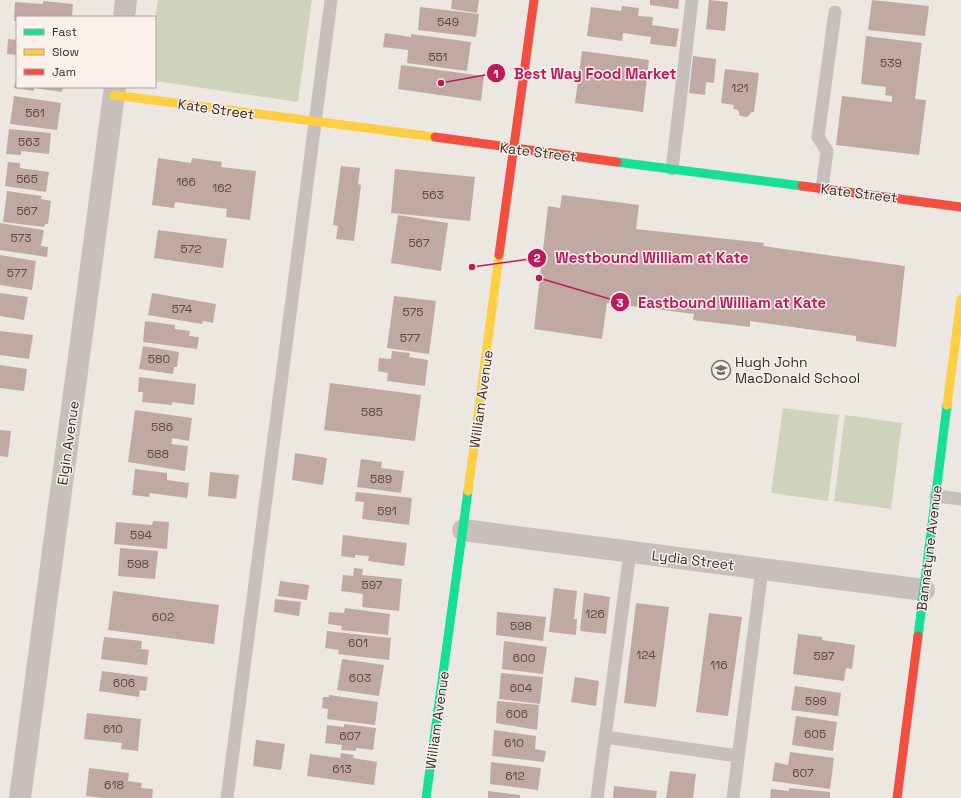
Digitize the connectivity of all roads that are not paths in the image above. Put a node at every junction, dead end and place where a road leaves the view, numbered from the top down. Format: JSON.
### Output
{"nodes":[{"id":1,"x":126,"y":0,"type":"edge"},
{"id":2,"x":332,"y":0,"type":"edge"},
{"id":3,"x":534,"y":0,"type":"edge"},
{"id":4,"x":692,"y":0,"type":"edge"},
{"id":5,"x":835,"y":12,"type":"dead end"},
{"id":6,"x":124,"y":16,"type":"edge"},
{"id":7,"x":115,"y":91,"type":"edge"},
{"id":8,"x":316,"y":123,"type":"junction"},
{"id":9,"x":514,"y":149,"type":"junction"},
{"id":10,"x":672,"y":169,"type":"junction"},
{"id":11,"x":822,"y":189,"type":"junction"},
{"id":12,"x":961,"y":207,"type":"edge"},
{"id":13,"x":961,"y":299,"type":"edge"},
{"id":14,"x":936,"y":496,"type":"junction"},
{"id":15,"x":961,"y":499,"type":"edge"},
{"id":16,"x":463,"y":530,"type":"junction"},
{"id":17,"x":630,"y":552,"type":"junction"},
{"id":18,"x":762,"y":569,"type":"junction"},
{"id":19,"x":924,"y":590,"type":"junction"},
{"id":20,"x":605,"y":737,"type":"junction"},
{"id":21,"x":738,"y":756,"type":"junction"},
{"id":22,"x":20,"y":798,"type":"edge"},
{"id":23,"x":227,"y":798,"type":"edge"},
{"id":24,"x":426,"y":798,"type":"edge"},
{"id":25,"x":597,"y":798,"type":"edge"},
{"id":26,"x":733,"y":798,"type":"edge"},
{"id":27,"x":897,"y":798,"type":"edge"}],
"edges":[{"from":1,"to":6,"type":"street"},
{"from":2,"to":8,"type":"lane"},
{"from":3,"to":9,"type":"street","name":"William Avenue"},
{"from":4,"to":10,"type":"lane"},
{"from":5,"to":11,"type":"lane"},
{"from":7,"to":8,"type":"street","name":"Kate Street"},
{"from":7,"to":22,"type":"street","name":"Elgin Avenue"},
{"from":8,"to":9,"type":"street","name":"Kate Street"},
{"from":8,"to":23,"type":"lane"},
{"from":9,"to":10,"type":"street","name":"Kate Street"},
{"from":9,"to":16,"type":"street","name":"William Avenue"},
{"from":10,"to":11,"type":"street","name":"Kate Street"},
{"from":11,"to":12,"type":"street","name":"Kate Street"},
{"from":13,"to":14,"type":"street","name":"Bannatyne Avenue"},
{"from":14,"to":15,"type":"lane"},
{"from":14,"to":19,"type":"street","name":"Bannatyne Avenue"},
{"from":16,"to":17,"type":"street","name":"Lydia Street"},
{"from":16,"to":24,"type":"street","name":"William Avenue"},
{"from":17,"to":18,"type":"street","name":"Lydia Street"},
{"from":17,"to":20,"type":"lane"},
{"from":18,"to":19,"type":"street","name":"Lydia Street"},
{"from":18,"to":21,"type":"lane"},
{"from":19,"to":27,"type":"street","name":"Bannatyne Avenue"},
{"from":20,"to":21,"type":"lane"},
{"from":20,"to":25,"type":"lane"},
{"from":21,"to":26,"type":"lane"}]}
